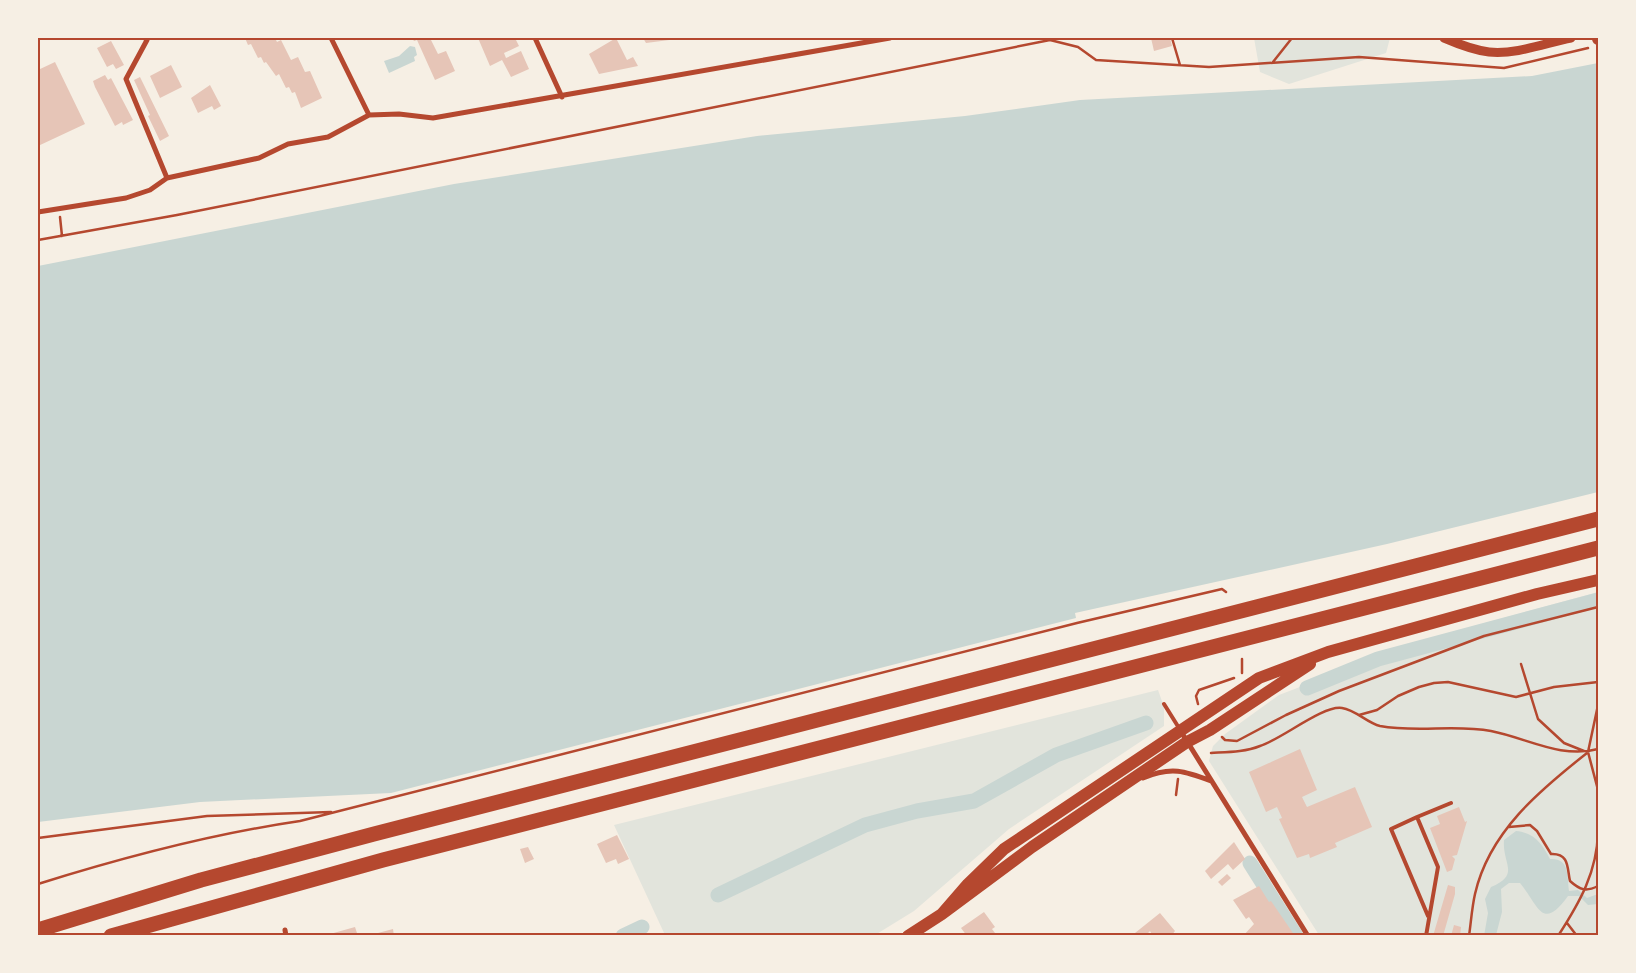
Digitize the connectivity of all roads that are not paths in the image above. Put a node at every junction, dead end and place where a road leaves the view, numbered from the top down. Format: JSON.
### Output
{"nodes":[{"id":1,"x":145,"y":38,"type":"edge"},
{"id":2,"x":331,"y":38,"type":"edge"},
{"id":3,"x":535,"y":38,"type":"edge"},
{"id":4,"x":890,"y":38,"type":"edge"},
{"id":5,"x":1444,"y":38,"type":"edge"},
{"id":6,"x":1571,"y":38,"type":"edge"},
{"id":7,"x":562,"y":97,"type":"junction"},
{"id":8,"x":369,"y":115,"type":"junction"},
{"id":9,"x":167,"y":178,"type":"junction"},
{"id":10,"x":38,"y":212,"type":"edge"},
{"id":11,"x":1598,"y":519,"type":"edge"},
{"id":12,"x":1598,"y":548,"type":"edge"},
{"id":13,"x":1598,"y":580,"type":"edge"},
{"id":14,"x":1328,"y":652,"type":"junction"},
{"id":15,"x":1164,"y":704,"type":"dead end"},
{"id":16,"x":1180,"y":730,"type":"junction"},
{"id":17,"x":1187,"y":742,"type":"junction"},
{"id":18,"x":1211,"y":781,"type":"junction"},
{"id":19,"x":1116,"y":790,"type":"junction"},
{"id":20,"x":1451,"y":803,"type":"dead end"},
{"id":21,"x":1417,"y":817,"type":"junction"},
{"id":22,"x":942,"y":914,"type":"junction"},
{"id":23,"x":1428,"y":917,"type":"junction"},
{"id":24,"x":38,"y":930,"type":"edge"},
{"id":25,"x":111,"y":936,"type":"edge"},
{"id":26,"x":908,"y":936,"type":"edge"},
{"id":27,"x":1308,"y":936,"type":"edge"},
{"id":28,"x":1426,"y":936,"type":"edge"}],
"edges":[{"from":1,"to":9,"type":"street"},
{"from":2,"to":8,"type":"street"},
{"from":3,"to":7,"type":"street"},
{"from":4,"to":7,"type":"street"},
{"from":5,"to":6,"type":"street"},
{"from":7,"to":8,"type":"street"},
{"from":8,"to":9,"type":"street"},
{"from":9,"to":10,"type":"street"},
{"from":11,"to":24,"type":"highway"},
{"from":12,"to":25,"type":"highway"},
{"from":13,"to":14,"type":"main road"},
{"from":14,"to":16,"type":"main road"},
{"from":14,"to":17,"type":"main road"},
{"from":15,"to":16,"type":"lane"},
{"from":16,"to":17,"type":"street"},
{"from":16,"to":22,"type":"main road"},
{"from":17,"to":18,"type":"street"},
{"from":17,"to":19,"type":"main road"},
{"from":18,"to":19,"type":"street"},
{"from":18,"to":27,"type":"street"},
{"from":19,"to":22,"type":"main road"},
{"from":20,"to":21,"type":"lane"},
{"from":21,"to":23,"type":"lane"},
{"from":21,"to":23,"type":"lane"},
{"from":22,"to":26,"type":"main road"},
{"from":23,"to":28,"type":"lane"}]}
